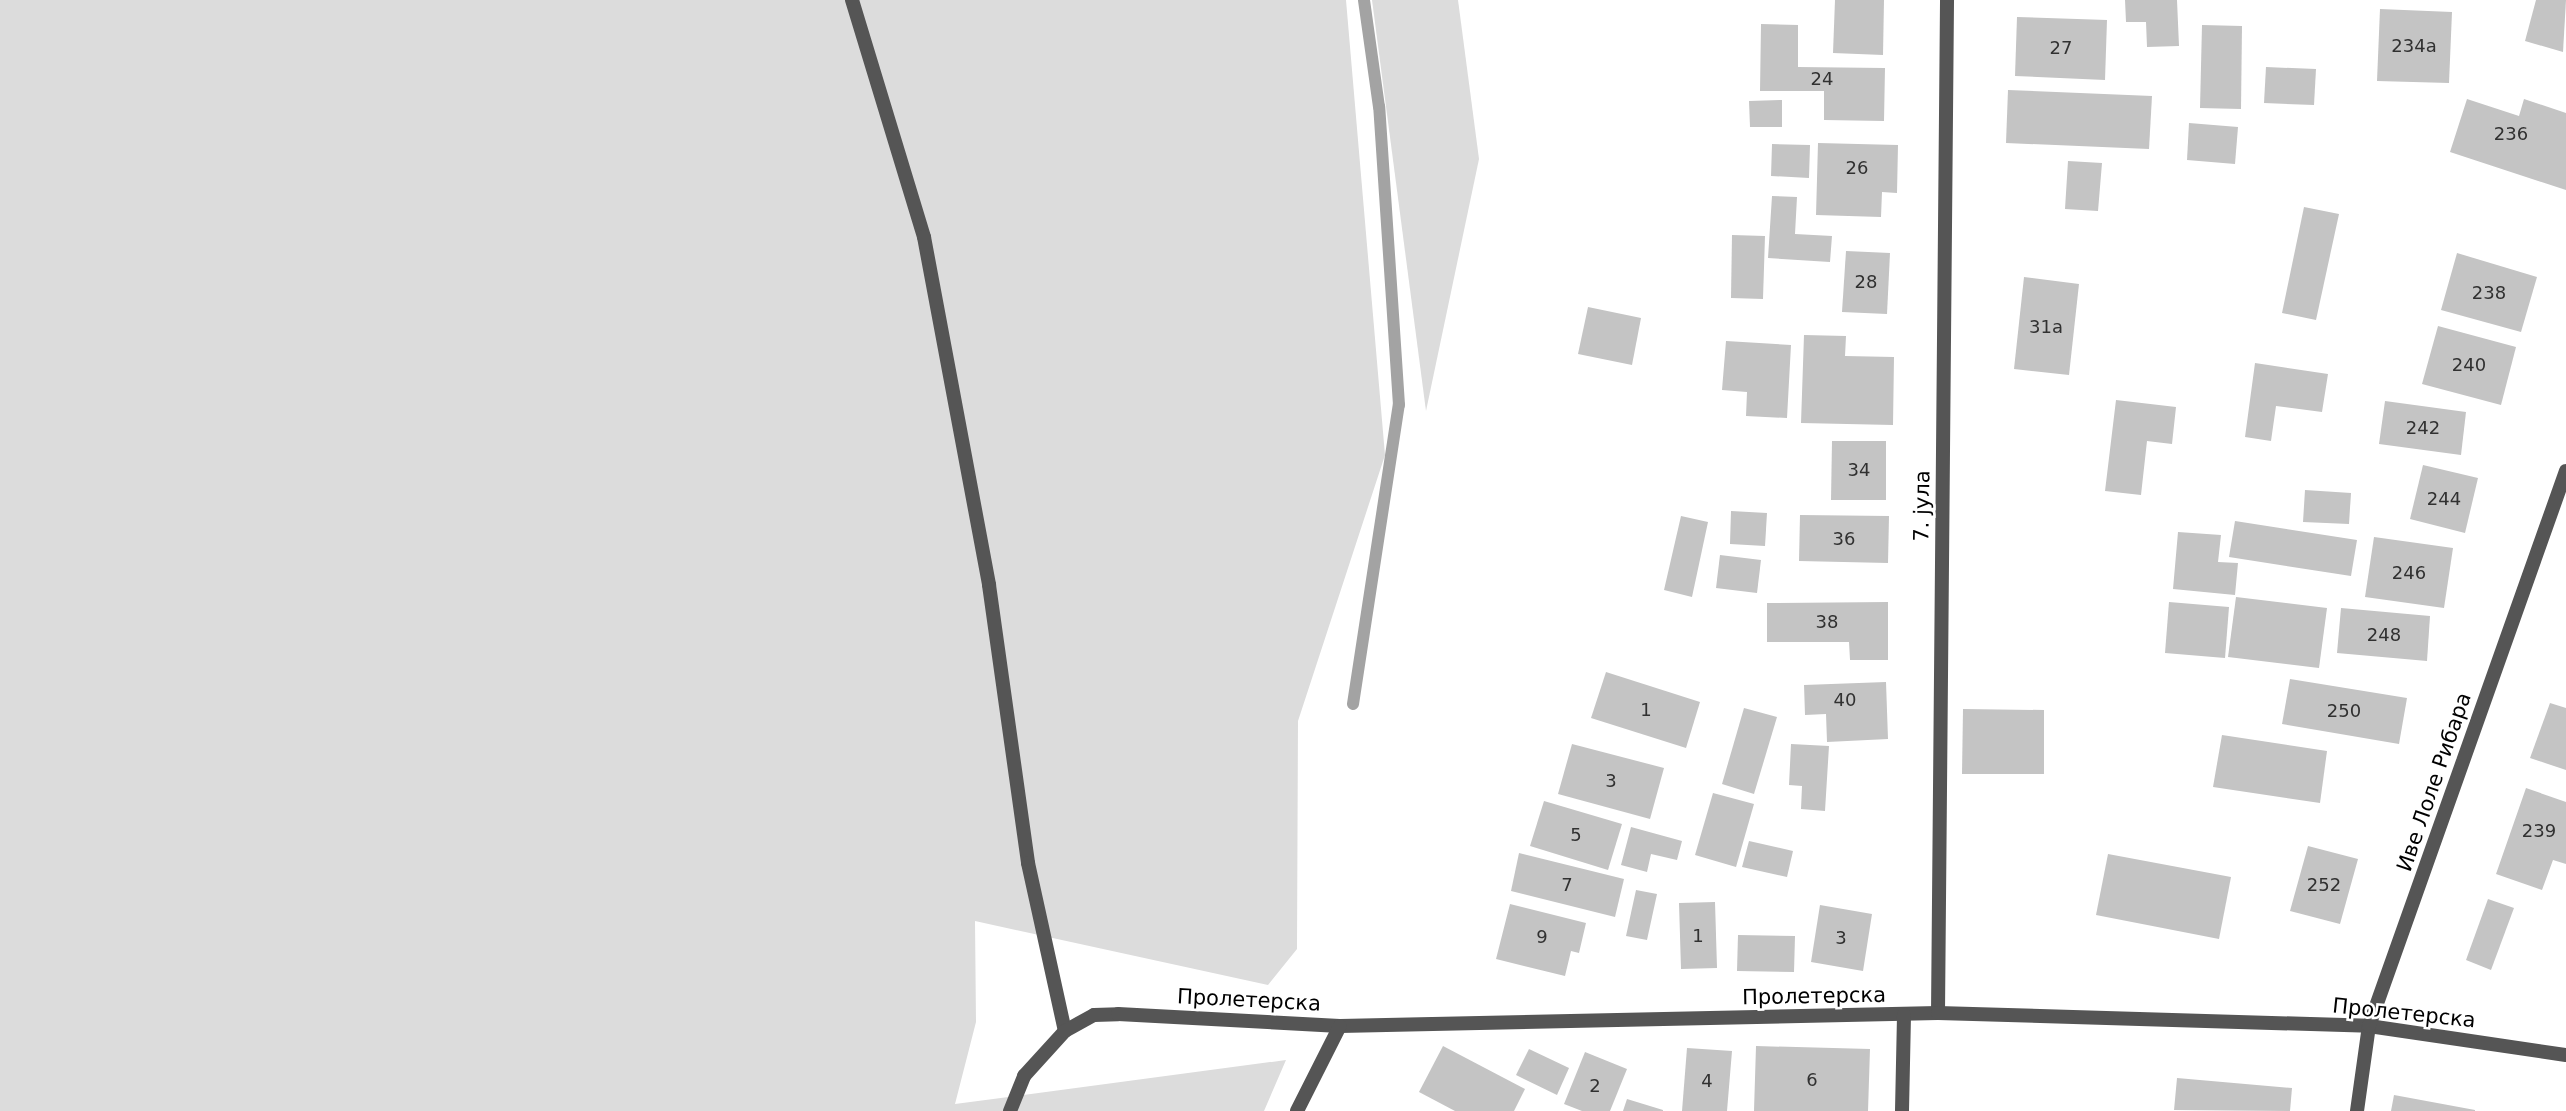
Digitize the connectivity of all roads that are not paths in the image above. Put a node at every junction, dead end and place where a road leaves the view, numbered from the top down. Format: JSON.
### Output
{"nodes":[{"id":1,"x":852,"y":0,"type":"edge"},
{"id":2,"x":1947,"y":0,"type":"edge"},
{"id":3,"x":2566,"y":471,"type":"edge"},
{"id":4,"x":1938,"y":1013,"type":"junction"},
{"id":5,"x":1905,"y":1015,"type":"junction"},
{"id":6,"x":1340,"y":1026,"type":"junction"},
{"id":7,"x":2369,"y":1026,"type":"junction"},
{"id":8,"x":1065,"y":1031,"type":"junction"},
{"id":9,"x":2566,"y":1055,"type":"edge"},
{"id":10,"x":1010,"y":1111,"type":"edge"},
{"id":11,"x":1297,"y":1111,"type":"edge"},
{"id":12,"x":1902,"y":1111,"type":"edge"},
{"id":13,"x":2357,"y":1111,"type":"edge"}],
"edges":[{"from":1,"to":8,"type":"street"},
{"from":2,"to":4,"type":"street","name":"7. јула"},
{"from":3,"to":7,"type":"street","name":"Иве Лоле Рибара"},
{"from":4,"to":5,"type":"street","name":"Пролетерска"},
{"from":4,"to":7,"type":"street","name":"Пролетерска"},
{"from":5,"to":6,"type":"street","name":"Пролетерска"},
{"from":5,"to":12,"type":"street"},
{"from":6,"to":8,"type":"street","name":"Пролетерска"},
{"from":6,"to":11,"type":"street"},
{"from":7,"to":9,"type":"street","name":"Пролетерска"},
{"from":7,"to":13,"type":"street","name":"Иве Лоле Рибара"},
{"from":8,"to":10,"type":"street"}]}
